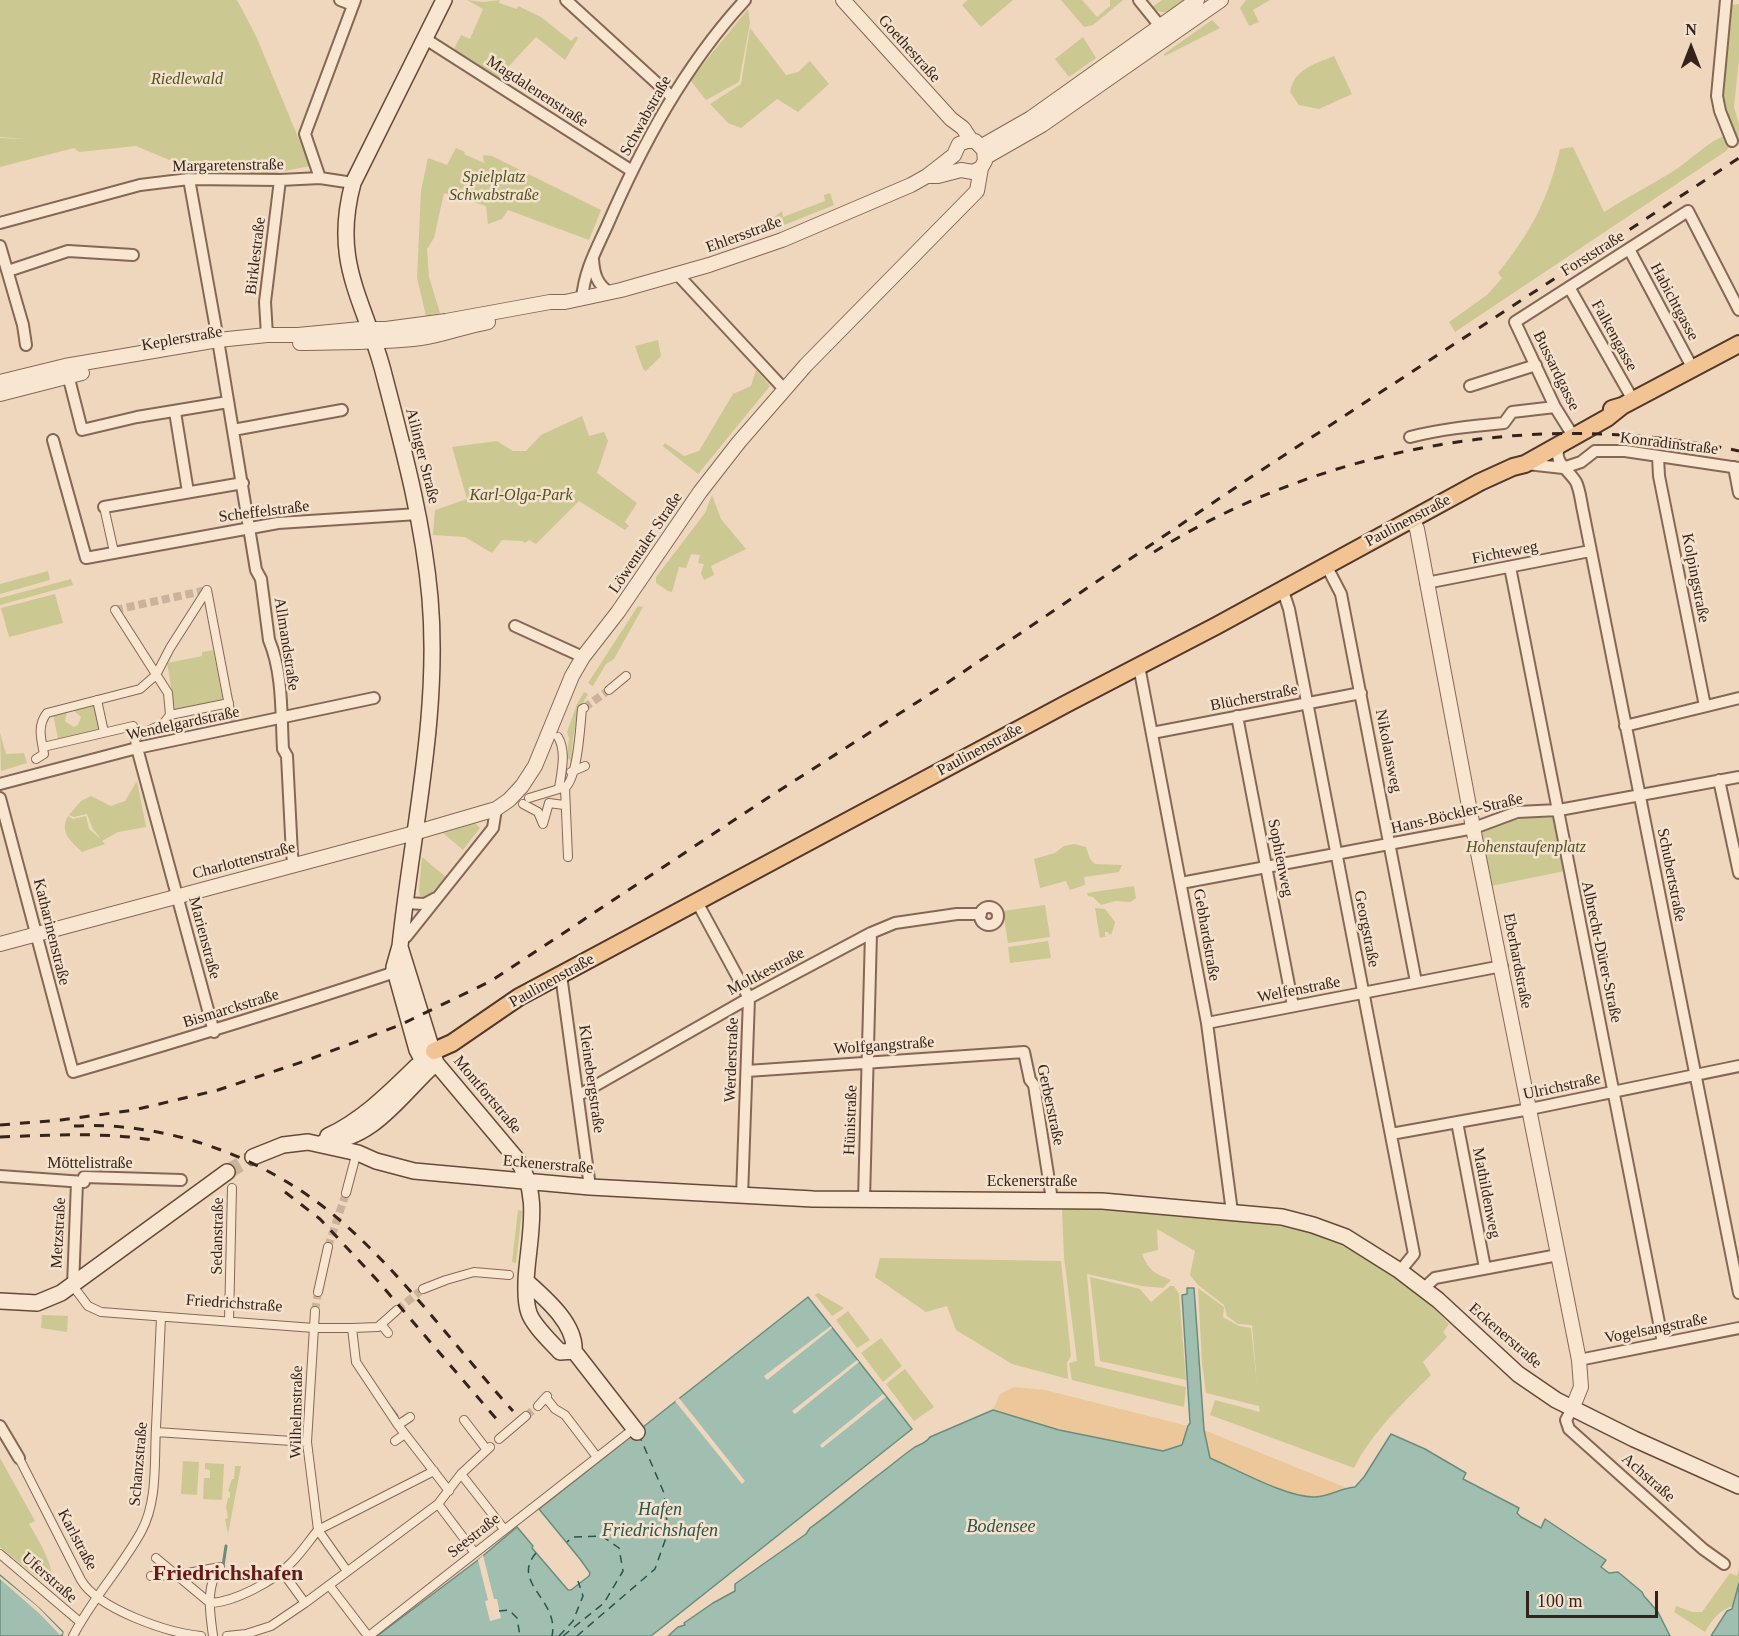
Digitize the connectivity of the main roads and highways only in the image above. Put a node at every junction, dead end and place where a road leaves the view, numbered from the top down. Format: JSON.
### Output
{"nodes":[{"id":1,"x":444,"y":0,"type":"edge"},
{"id":2,"x":1739,"y":344,"type":"edge"},
{"id":3,"x":401,"y":942,"type":"junction"},
{"id":4,"x":431,"y":1059,"type":"junction"},
{"id":5,"x":365,"y":1114,"type":"junction"},
{"id":6,"x":353,"y":1137,"type":"junction"},
{"id":7,"x":308,"y":1142,"type":"junction"},
{"id":8,"x":357,"y":1156,"type":"junction"},
{"id":9,"x":253,"y":1157,"type":"tunnel mouth"},
{"id":10,"x":227,"y":1172,"type":"tunnel mouth"},
{"id":11,"x":528,"y":1182,"type":"junction"},
{"id":12,"x":526,"y":1281,"type":"junction"},
{"id":13,"x":0,"y":1302,"type":"edge"},
{"id":14,"x":574,"y":1351,"type":"junction"},
{"id":15,"x":632,"y":1433,"type":"road end"},
{"id":16,"x":1739,"y":1486,"type":"edge"}],
"edges":[{"from":1,"to":3,"type":"main road","name":"Ailinger Straße"},
{"from":2,"to":4,"type":"main road","name":"Paulinenstraße"},
{"from":3,"to":4,"type":"main road","name":"Ailinger Straße"},
{"from":3,"to":4,"type":"main road","name":"Ailinger Straße"},
{"from":4,"to":5,"type":"main road","name":"Paulinenstraße"},
{"from":4,"to":6,"type":"main road","name":"Paulinenstraße"},
{"from":4,"to":11,"type":"main road","name":"Montfortstraße"},
{"from":5,"to":6,"type":"main road"},
{"from":5,"to":7,"type":"main road","name":"Paulinenstraße"},
{"from":6,"to":7,"type":"main road","name":"Paulinenstraße"},
{"from":6,"to":8,"type":"main road"},
{"from":7,"to":8,"type":"main road","name":"Eckenerstraße"},
{"from":7,"to":9,"type":"main road","name":"Eckenerstraße"},
{"from":8,"to":11,"type":"main road","name":"Eckenerstraße"},
{"from":10,"to":13,"type":"main road"},
{"from":11,"to":12,"type":"main road"},
{"from":11,"to":16,"type":"main road","name":"Eckenerstraße"},
{"from":12,"to":14,"type":"main road"},
{"from":12,"to":14,"type":"main road"},
{"from":14,"to":15,"type":"main road"}]}
